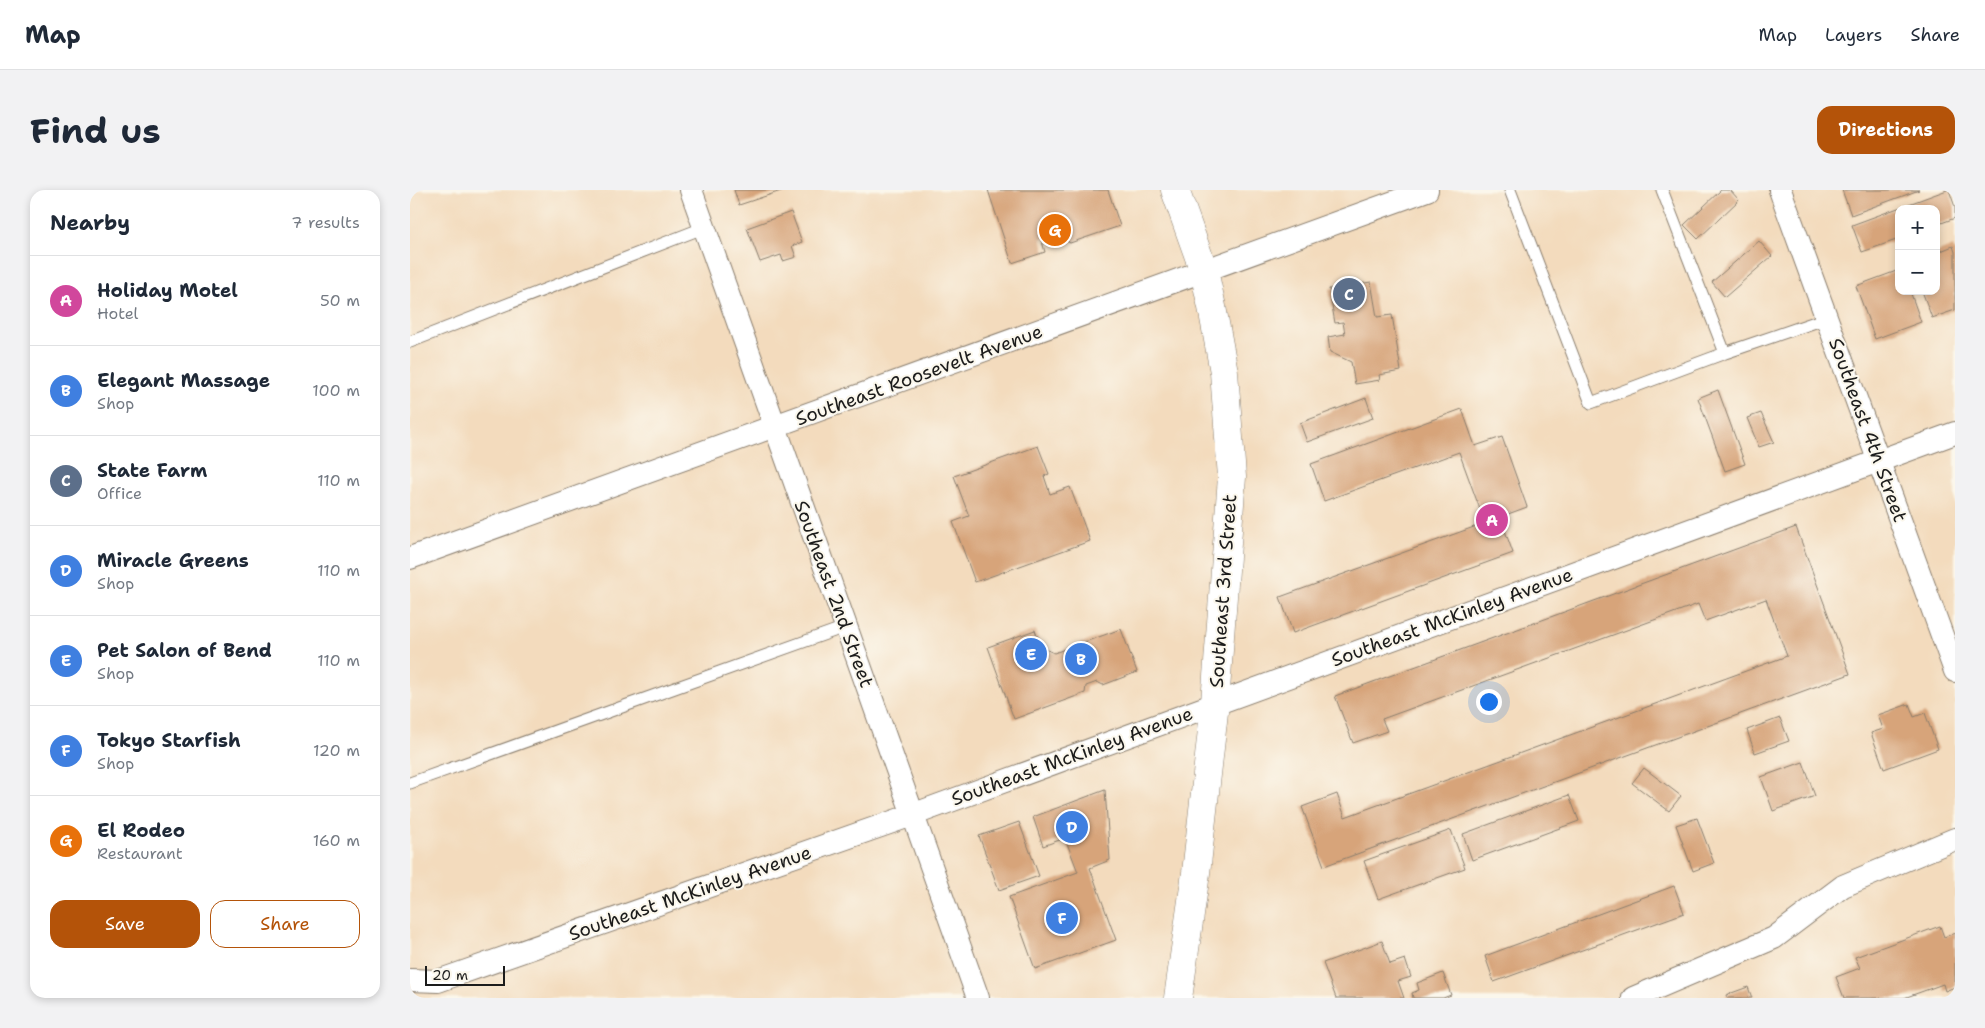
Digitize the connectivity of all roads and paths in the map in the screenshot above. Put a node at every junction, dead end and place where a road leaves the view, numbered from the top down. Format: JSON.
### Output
{"nodes":[{"id":1,"x":691,"y":190,"type":"edge"},
{"id":2,"x":1175,"y":190,"type":"edge"},
{"id":3,"x":1426,"y":190,"type":"edge"},
{"id":4,"x":1510,"y":190,"type":"edge"},
{"id":5,"x":1662,"y":190,"type":"edge"},
{"id":6,"x":1780,"y":190,"type":"edge"},
{"id":7,"x":703,"y":228,"type":"junction"},
{"id":8,"x":1204,"y":271,"type":"junction"},
{"id":9,"x":1827,"y":318,"type":"junction"},
{"id":10,"x":410,"y":342,"type":"edge"},
{"id":11,"x":1725,"y":353,"type":"junction"},
{"id":12,"x":774,"y":427,"type":"junction"},
{"id":13,"x":1955,"y":433,"type":"edge"},
{"id":14,"x":1880,"y":461,"type":"junction"},
{"id":15,"x":410,"y":558,"type":"edge"},
{"id":16,"x":845,"y":627,"type":"junction"},
{"id":17,"x":1953,"y":660,"type":"edge"},
{"id":18,"x":1215,"y":704,"type":"junction"},
{"id":19,"x":410,"y":783,"type":"edge"},
{"id":20,"x":912,"y":815,"type":"junction"},
{"id":21,"x":1955,"y":839,"type":"edge"},
{"id":22,"x":410,"y":980,"type":"edge"},
{"id":23,"x":978,"y":998,"type":"edge"},
{"id":24,"x":1178,"y":998,"type":"edge"},
{"id":25,"x":1633,"y":998,"type":"edge"}],
"edges":[{"from":1,"to":7,"type":"street","name":"Southeast 2nd Street"},
{"from":2,"to":8,"type":"main road","name":"Southeast 3rd Street"},
{"from":3,"to":8,"type":"street","name":"Southeast Roosevelt Avenue"},
{"from":4,"to":11,"type":"lane"},
{"from":5,"to":11,"type":"lane"},
{"from":6,"to":9,"type":"street","name":"Southeast 4th Street"},
{"from":7,"to":10,"type":"lane"},
{"from":7,"to":12,"type":"street","name":"Southeast 2nd Street"},
{"from":8,"to":12,"type":"street","name":"Southeast Roosevelt Avenue"},
{"from":8,"to":18,"type":"main road","name":"Southeast 3rd Street"},
{"from":9,"to":11,"type":"lane"},
{"from":9,"to":14,"type":"street","name":"Southeast 4th Street"},
{"from":12,"to":15,"type":"street","name":"Southeast Roosevelt Avenue"},
{"from":12,"to":16,"type":"street","name":"Southeast 2nd Street"},
{"from":13,"to":14,"type":"street","name":"Southeast McKinley Avenue"},
{"from":14,"to":17,"type":"street","name":"Southeast 4th Street"},
{"from":14,"to":18,"type":"street","name":"Southeast McKinley Avenue"},
{"from":16,"to":19,"type":"lane"},
{"from":16,"to":20,"type":"street","name":"Southeast 2nd Street"},
{"from":18,"to":20,"type":"street","name":"Southeast McKinley Avenue"},
{"from":18,"to":24,"type":"main road","name":"Southeast 3rd Street"},
{"from":20,"to":22,"type":"street","name":"Southeast McKinley Avenue"},
{"from":20,"to":23,"type":"street","name":"Southeast 2nd Street"},
{"from":21,"to":25,"type":"street"}]}
